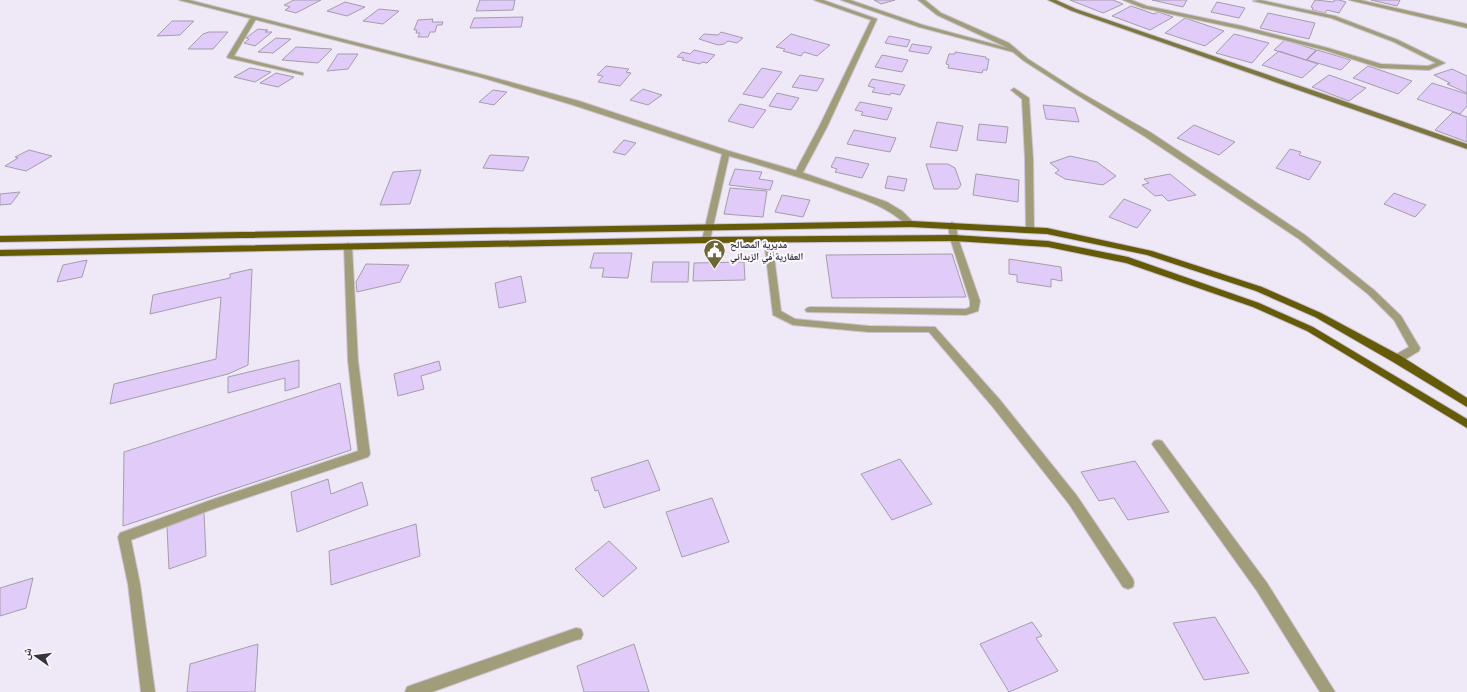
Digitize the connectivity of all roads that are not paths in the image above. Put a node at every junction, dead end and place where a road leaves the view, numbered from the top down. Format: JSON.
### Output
{"nodes":[{"id":1,"x":182,"y":0,"type":"edge"},
{"id":2,"x":817,"y":0,"type":"edge"},
{"id":3,"x":844,"y":0,"type":"edge"},
{"id":4,"x":921,"y":0,"type":"edge"},
{"id":5,"x":1051,"y":0,"type":"edge"},
{"id":6,"x":1126,"y":0,"type":"edge"},
{"id":7,"x":1257,"y":0,"type":"edge"},
{"id":8,"x":1352,"y":0,"type":"edge"},
{"id":9,"x":253,"y":19,"type":"junction"},
{"id":10,"x":1467,"y":26,"type":"edge"},
{"id":11,"x":1019,"y":53,"type":"junction"},
{"id":12,"x":300,"y":74,"type":"dead end"},
{"id":13,"x":1014,"y":90,"type":"dead end"},
{"id":14,"x":1467,"y":147,"type":"edge"},
{"id":15,"x":726,"y":153,"type":"junction"},
{"id":16,"x":798,"y":174,"type":"junction"},
{"id":17,"x":911,"y":224,"type":"junction"},
{"id":18,"x":952,"y":225,"type":"junction"},
{"id":19,"x":708,"y":228,"type":"junction"},
{"id":20,"x":1030,"y":230,"type":"junction"},
{"id":21,"x":954,"y":238,"type":"junction"},
{"id":22,"x":0,"y":239,"type":"edge"},
{"id":23,"x":706,"y":240,"type":"junction"},
{"id":24,"x":768,"y":240,"type":"junction"},
{"id":25,"x":348,"y":246,"type":"junction"},
{"id":26,"x":0,"y":252,"type":"edge"},
{"id":27,"x":810,"y":310,"type":"dead end"},
{"id":28,"x":1397,"y":359,"type":"junction"},
{"id":29,"x":1467,"y":403,"type":"edge"},
{"id":30,"x":1467,"y":424,"type":"edge"},
{"id":31,"x":1158,"y":444,"type":"dead end"},
{"id":32,"x":1128,"y":583,"type":"dead end"},
{"id":33,"x":576,"y":634,"type":"dead end"},
{"id":34,"x":148,"y":692,"type":"edge"},
{"id":35,"x":412,"y":692,"type":"edge"},
{"id":36,"x":1328,"y":692,"type":"edge"}],
"edges":[{"from":1,"to":9,"type":"street"},
{"from":2,"to":16,"type":"street"},
{"from":3,"to":11,"type":"street"},
{"from":4,"to":11,"type":"street"},
{"from":5,"to":14,"type":"main road"},
{"from":6,"to":7,"type":"street"},
{"from":8,"to":10,"type":"street"},
{"from":9,"to":12,"type":"street"},
{"from":9,"to":15,"type":"street"},
{"from":11,"to":28,"type":"street"},
{"from":13,"to":20,"type":"street"},
{"from":15,"to":16,"type":"street"},
{"from":15,"to":19,"type":"street"},
{"from":16,"to":17,"type":"street"},
{"from":17,"to":18,"type":"main road"},
{"from":17,"to":19,"type":"main road"},
{"from":18,"to":20,"type":"main road"},
{"from":18,"to":21,"type":"street"},
{"from":19,"to":22,"type":"main road"},
{"from":19,"to":23,"type":"street"},
{"from":20,"to":28,"type":"main road"},
{"from":21,"to":24,"type":"main road"},
{"from":21,"to":27,"type":"street"},
{"from":21,"to":30,"type":"main road"},
{"from":23,"to":24,"type":"main road"},
{"from":23,"to":25,"type":"main road"},
{"from":24,"to":32,"type":"street"},
{"from":25,"to":26,"type":"main road"},
{"from":25,"to":34,"type":"street"},
{"from":28,"to":29,"type":"main road"},
{"from":31,"to":36,"type":"street"},
{"from":33,"to":35,"type":"street"}]}
